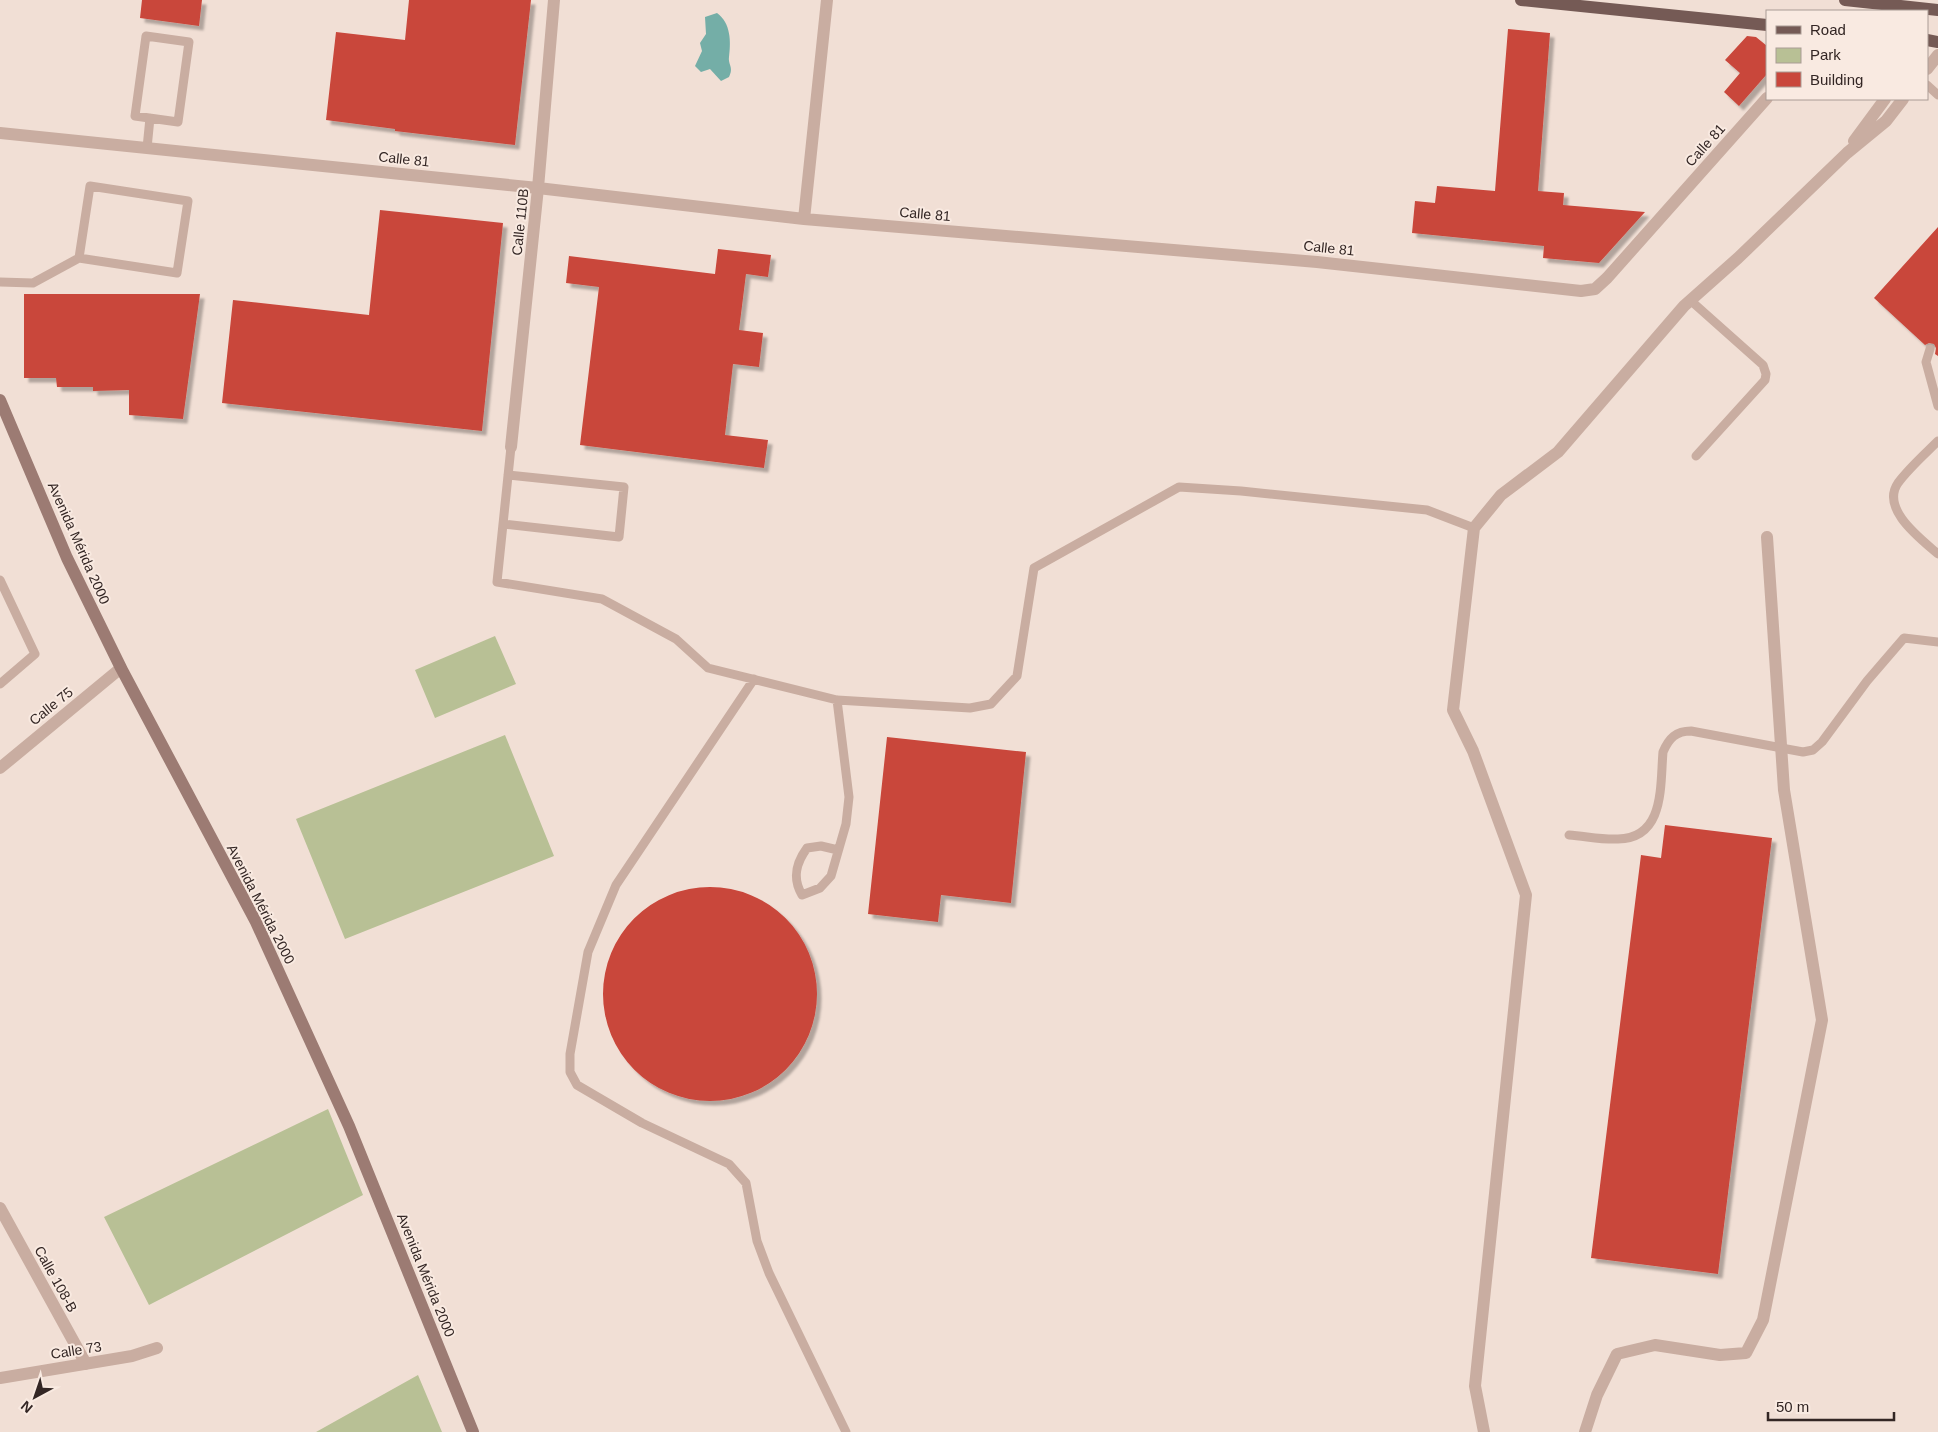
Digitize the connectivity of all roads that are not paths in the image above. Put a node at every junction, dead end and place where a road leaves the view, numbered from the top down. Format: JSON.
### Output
{"nodes":[{"id":1,"x":554,"y":0,"type":"edge"},
{"id":2,"x":827,"y":0,"type":"edge"},
{"id":3,"x":1521,"y":0,"type":"edge"},
{"id":4,"x":1845,"y":0,"type":"edge"},
{"id":5,"x":1901,"y":6,"type":"edge"},
{"id":6,"x":1938,"y":10,"type":"edge"},
{"id":7,"x":1766,"y":25,"type":"edge"},
{"id":8,"x":1938,"y":55,"type":"edge"},
{"id":9,"x":1928,"y":68,"type":"edge"},
{"id":10,"x":1928,"y":86,"type":"edge"},
{"id":11,"x":1938,"y":95,"type":"edge"},
{"id":12,"x":1766,"y":99,"type":"edge"},
{"id":13,"x":1884,"y":100,"type":"edge"},
{"id":14,"x":1902,"y":100,"type":"edge"},
{"id":15,"x":150,"y":118,"type":"junction"},
{"id":16,"x":0,"y":133,"type":"edge"},
{"id":17,"x":147,"y":148,"type":"junction"},
{"id":18,"x":1847,"y":153,"type":"junction"},
{"id":19,"x":538,"y":188,"type":"junction"},
{"id":20,"x":804,"y":218,"type":"junction"},
{"id":21,"x":79,"y":258,"type":"junction"},
{"id":22,"x":0,"y":282,"type":"edge"},
{"id":23,"x":1690,"y":300,"type":"junction"},
{"id":24,"x":1930,"y":349,"type":"dead end"},
{"id":25,"x":0,"y":400,"type":"edge"},
{"id":26,"x":1938,"y":406,"type":"edge"},
{"id":27,"x":1938,"y":441,"type":"edge"},
{"id":28,"x":511,"y":448,"type":"joint"},
{"id":29,"x":1696,"y":456,"type":"dead end"},
{"id":30,"x":508,"y":475,"type":"junction"},
{"id":31,"x":503,"y":524,"type":"junction"},
{"id":32,"x":1474,"y":528,"type":"junction"},
{"id":33,"x":1768,"y":537,"type":"dead end"},
{"id":34,"x":1938,"y":554,"type":"edge"},
{"id":35,"x":0,"y":580,"type":"edge"},
{"id":36,"x":1938,"y":642,"type":"edge"},
{"id":37,"x":121,"y":668,"type":"junction"},
{"id":38,"x":754,"y":679,"type":"junction"},
{"id":39,"x":0,"y":684,"type":"edge"},
{"id":40,"x":837,"y":700,"type":"junction"},
{"id":41,"x":1781,"y":748,"type":"junction"},
{"id":42,"x":0,"y":768,"type":"edge"},
{"id":43,"x":1569,"y":835,"type":"dead end"},
{"id":44,"x":838,"y":850,"type":"junction"},
{"id":45,"x":0,"y":1208,"type":"edge"},
{"id":46,"x":157,"y":1348,"type":"dead end"},
{"id":47,"x":86,"y":1364,"type":"junction"},
{"id":48,"x":0,"y":1378,"type":"edge"},
{"id":49,"x":473,"y":1432,"type":"edge"},
{"id":50,"x":846,"y":1432,"type":"edge"},
{"id":51,"x":1484,"y":1432,"type":"edge"},
{"id":52,"x":1585,"y":1432,"type":"edge"}],
"edges":[{"from":1,"to":19,"type":"street","name":"Calle 110B"},
{"from":2,"to":20,"type":"street"},
{"from":3,"to":7,"type":"main road"},
{"from":4,"to":5,"type":"main road"},
{"from":5,"to":6,"type":"main road"},
{"from":8,"to":9,"type":"street"},
{"from":10,"to":11,"type":"lane"},
{"from":12,"to":20,"type":"street","name":"Calle 81"},
{"from":13,"to":18,"type":"street"},
{"from":14,"to":18,"type":"street"},
{"from":15,"to":15,"type":"lane"},
{"from":15,"to":17,"type":"lane"},
{"from":16,"to":17,"type":"street","name":"Calle 81"},
{"from":17,"to":19,"type":"street","name":"Calle 81"},
{"from":18,"to":23,"type":"street"},
{"from":19,"to":20,"type":"street","name":"Calle 81"},
{"from":19,"to":28,"type":"street","name":"Calle 110B"},
{"from":21,"to":21,"type":"lane"},
{"from":21,"to":22,"type":"lane"},
{"from":23,"to":29,"type":"lane"},
{"from":23,"to":32,"type":"street"},
{"from":24,"to":26,"type":"lane"},
{"from":25,"to":37,"type":"main road","name":"Avenida Mérida 2000"},
{"from":27,"to":34,"type":"lane"},
{"from":28,"to":30,"type":"lane"},
{"from":30,"to":31,"type":"lane"},
{"from":30,"to":31,"type":"lane"},
{"from":31,"to":38,"type":"lane"},
{"from":32,"to":40,"type":"lane"},
{"from":32,"to":51,"type":"street"},
{"from":33,"to":41,"type":"street"},
{"from":35,"to":39,"type":"lane"},
{"from":36,"to":41,"type":"lane"},
{"from":37,"to":42,"type":"street","name":"Calle 75"},
{"from":37,"to":49,"type":"main road","name":"Avenida Mérida 2000"},
{"from":38,"to":40,"type":"lane"},
{"from":38,"to":50,"type":"lane"},
{"from":40,"to":44,"type":"lane"},
{"from":41,"to":43,"type":"lane"},
{"from":41,"to":52,"type":"street"},
{"from":44,"to":44,"type":"lane"},
{"from":45,"to":47,"type":"street","name":"Calle 108-B"},
{"from":46,"to":47,"type":"street","name":"Calle 73"},
{"from":47,"to":48,"type":"street","name":"Calle 73"}]}
